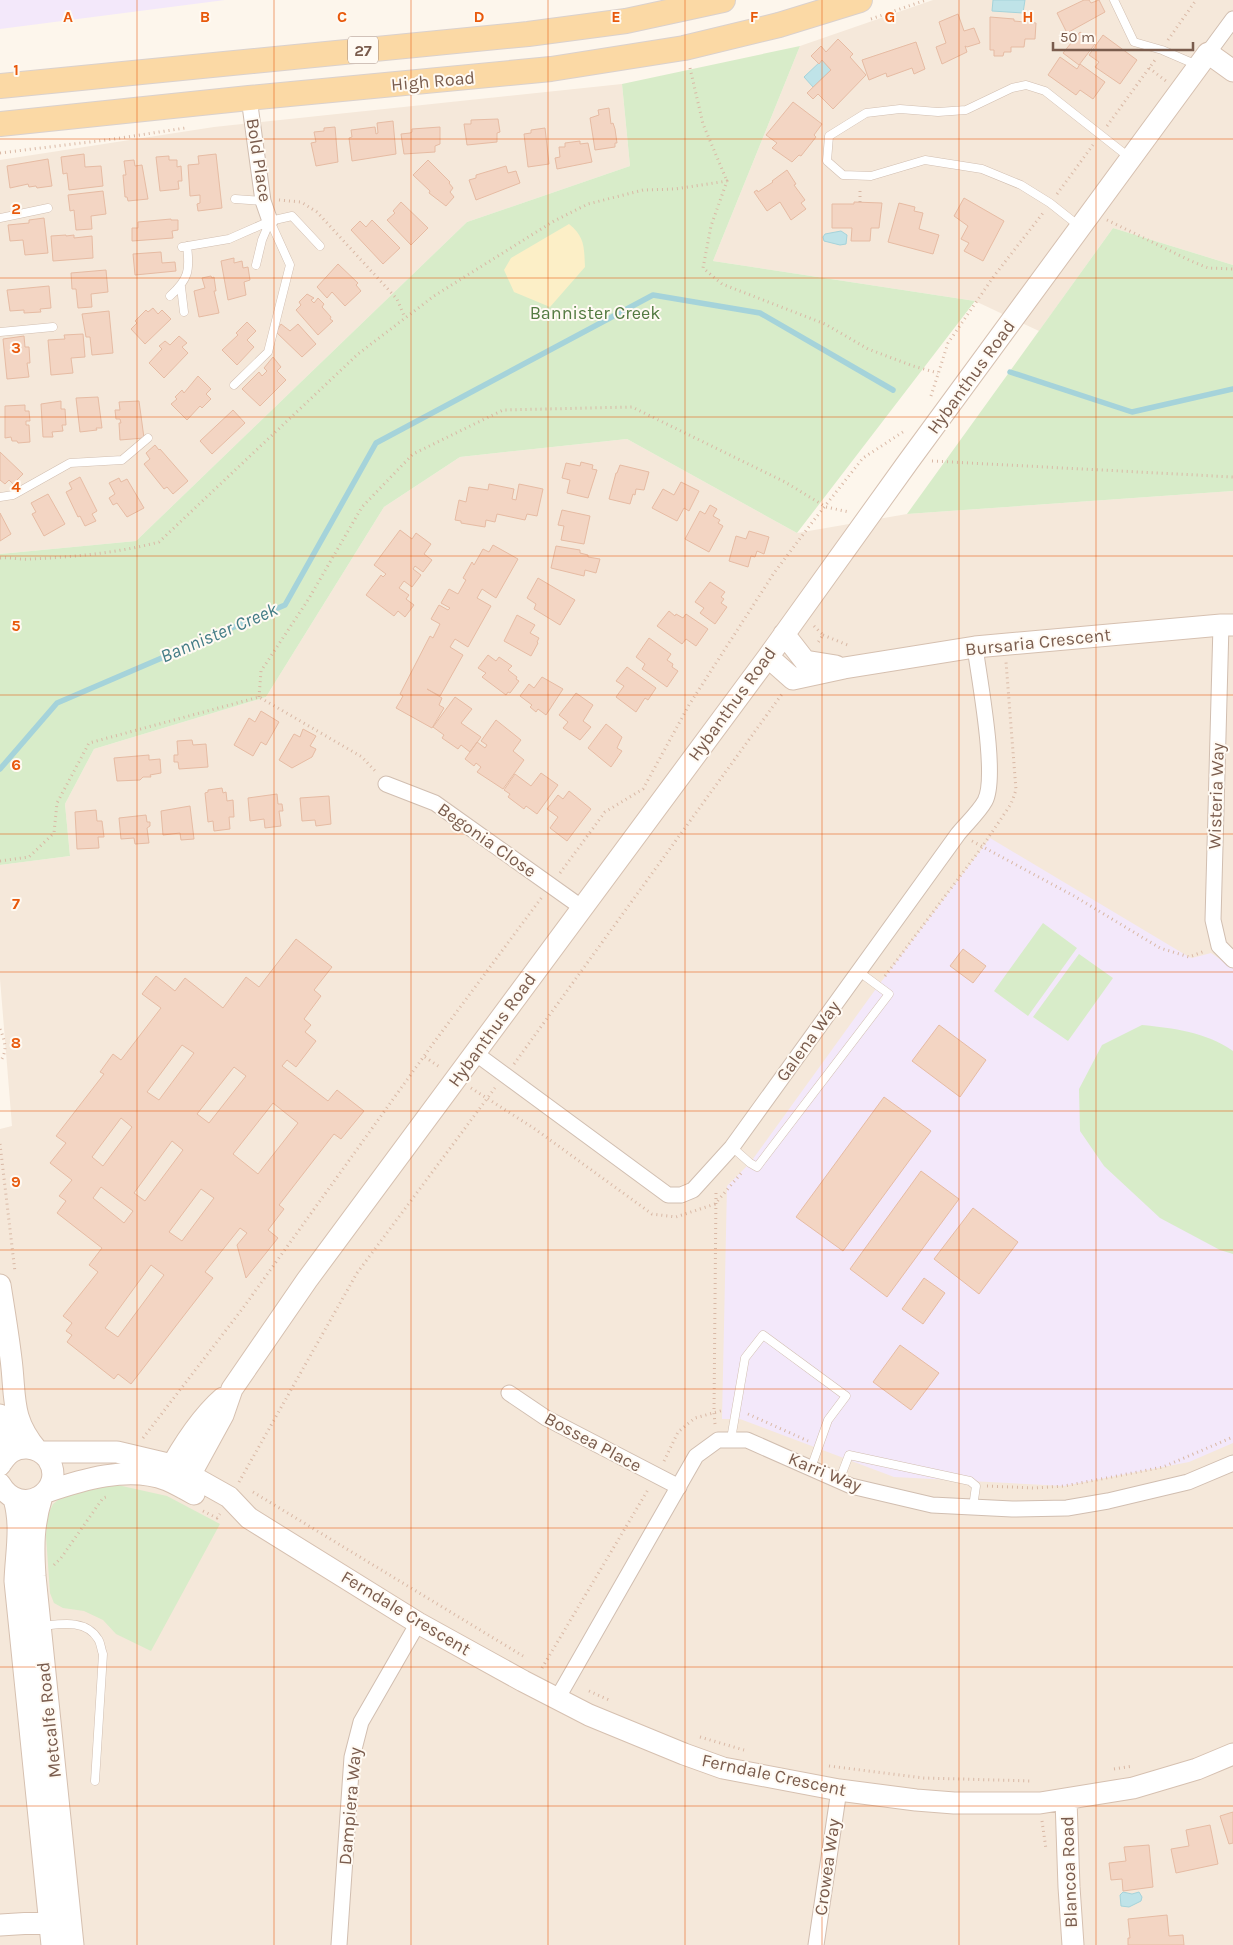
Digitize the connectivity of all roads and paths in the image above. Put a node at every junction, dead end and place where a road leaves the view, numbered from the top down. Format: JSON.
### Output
{"nodes":[{"id":1,"x":723,"y":0,"type":"edge"},
{"id":2,"x":860,"y":0,"type":"edge"},
{"id":3,"x":1114,"y":0,"type":"edge"},
{"id":4,"x":1196,"y":0,"type":"edge"},
{"id":5,"x":1233,"y":19,"type":"edge"},
{"id":6,"x":684,"y":48,"type":"junction"},
{"id":7,"x":1162,"y":50,"type":"junction"},
{"id":8,"x":1204,"y":60,"type":"junction"},
{"id":9,"x":1149,"y":68,"type":"junction"},
{"id":10,"x":1233,"y":71,"type":"edge"},
{"id":11,"x":0,"y":86,"type":"edge"},
{"id":12,"x":1172,"y":86,"type":"dead end"},
{"id":13,"x":249,"y":98,"type":"junction"},
{"id":14,"x":0,"y":124,"type":"edge"},
{"id":15,"x":1100,"y":135,"type":"junction"},
{"id":16,"x":1131,"y":159,"type":"junction"},
{"id":17,"x":727,"y":181,"type":"junction"},
{"id":18,"x":235,"y":199,"type":"dead end"},
{"id":19,"x":263,"y":201,"type":"junction"},
{"id":20,"x":1050,"y":203,"type":"junction"},
{"id":21,"x":48,"y":208,"type":"dead end"},
{"id":22,"x":0,"y":218,"type":"edge"},
{"id":23,"x":1087,"y":219,"type":"junction"},
{"id":24,"x":270,"y":221,"type":"junction"},
{"id":25,"x":320,"y":246,"type":"dead end"},
{"id":26,"x":256,"y":265,"type":"dead end"},
{"id":27,"x":1233,"y":269,"type":"edge"},
{"id":28,"x":180,"y":287,"type":"junction"},
{"id":29,"x":170,"y":296,"type":"dead end"},
{"id":30,"x":184,"y":312,"type":"dead end"},
{"id":31,"x":405,"y":318,"type":"junction"},
{"id":32,"x":53,"y":328,"type":"dead end"},
{"id":33,"x":0,"y":332,"type":"edge"},
{"id":34,"x":938,"y":373,"type":"junction"},
{"id":35,"x":234,"y":385,"type":"dead end"},
{"id":36,"x":929,"y":402,"type":"dead end"},
{"id":37,"x":908,"y":428,"type":"dead end"},
{"id":38,"x":148,"y":438,"type":"dead end"},
{"id":39,"x":908,"y":462,"type":"junction"},
{"id":40,"x":1233,"y":477,"type":"edge"},
{"id":41,"x":0,"y":497,"type":"edge"},
{"id":42,"x":826,"y":506,"type":"junction"},
{"id":43,"x":869,"y":516,"type":"junction"},
{"id":44,"x":0,"y":558,"type":"edge"},
{"id":45,"x":812,"y":624,"type":"dead end"},
{"id":46,"x":1227,"y":625,"type":"edge"},
{"id":47,"x":784,"y":634,"type":"junction"},
{"id":48,"x":974,"y":647,"type":"junction"},
{"id":49,"x":768,"y":657,"type":"junction"},
{"id":50,"x":799,"y":670,"type":"junction"},
{"id":51,"x":259,"y":697,"type":"junction"},
{"id":52,"x":386,"y":784,"type":"joint"},
{"id":53,"x":958,"y":834,"type":"junction"},
{"id":54,"x":0,"y":861,"type":"edge"},
{"id":55,"x":558,"y":875,"type":"dead end"},
{"id":56,"x":542,"y":897,"type":"dead end"},
{"id":57,"x":581,"y":907,"type":"junction"},
{"id":58,"x":1219,"y":946,"type":"junction"},
{"id":59,"x":1233,"y":960,"type":"edge"},
{"id":60,"x":858,"y":970,"type":"junction"},
{"id":61,"x":0,"y":1028,"type":"edge"},
{"id":62,"x":475,"y":1053,"type":"junction"},
{"id":63,"x":425,"y":1056,"type":"junction"},
{"id":64,"x":0,"y":1062,"type":"edge"},
{"id":65,"x":505,"y":1076,"type":"junction"},
{"id":66,"x":456,"y":1078,"type":"junction"},
{"id":67,"x":486,"y":1099,"type":"junction"},
{"id":68,"x":732,"y":1146,"type":"junction"},
{"id":69,"x":0,"y":1286,"type":"edge"},
{"id":70,"x":509,"y":1393,"type":"dead end"},
{"id":71,"x":0,"y":1415,"type":"edge"},
{"id":72,"x":1233,"y":1437,"type":"edge"},
{"id":73,"x":143,"y":1438,"type":"dead end"},
{"id":74,"x":724,"y":1440,"type":"junction"},
{"id":75,"x":39,"y":1451,"type":"junction"},
{"id":76,"x":1,"y":1463,"type":"edge"},
{"id":77,"x":1233,"y":1463,"type":"edge"},
{"id":78,"x":811,"y":1468,"type":"junction"},
{"id":79,"x":657,"y":1475,"type":"junction"},
{"id":80,"x":177,"y":1477,"type":"junction"},
{"id":81,"x":232,"y":1479,"type":"dead end"},
{"id":82,"x":839,"y":1481,"type":"junction"},
{"id":83,"x":238,"y":1483,"type":"junction"},
{"id":84,"x":976,"y":1486,"type":"junction"},
{"id":85,"x":680,"y":1487,"type":"junction"},
{"id":86,"x":7,"y":1492,"type":"edge"},
{"id":87,"x":44,"y":1494,"type":"junction"},
{"id":88,"x":108,"y":1495,"type":"dead end"},
{"id":89,"x":973,"y":1507,"type":"junction"},
{"id":90,"x":200,"y":1510,"type":"dead end"},
{"id":91,"x":217,"y":1518,"type":"dead end"},
{"id":92,"x":50,"y":1569,"type":"dead end"},
{"id":93,"x":418,"y":1623,"type":"junction"},
{"id":94,"x":30,"y":1628,"type":"junction"},
{"id":95,"x":526,"y":1658,"type":"dead end"},
{"id":96,"x":534,"y":1663,"type":"dead end"},
{"id":97,"x":542,"y":1668,"type":"junction"},
{"id":98,"x":547,"y":1670,"type":"dead end"},
{"id":99,"x":582,"y":1688,"type":"dead end"},
{"id":100,"x":557,"y":1698,"type":"junction"},
{"id":101,"x":616,"y":1703,"type":"dead end"},
{"id":102,"x":695,"y":1735,"type":"dead end"},
{"id":103,"x":748,"y":1751,"type":"dead end"},
{"id":104,"x":1233,"y":1754,"type":"edge"},
{"id":105,"x":825,"y":1766,"type":"dead end"},
{"id":106,"x":1133,"y":1766,"type":"dead end"},
{"id":107,"x":1105,"y":1771,"type":"dead end"},
{"id":108,"x":96,"y":1781,"type":"dead end"},
{"id":109,"x":1038,"y":1782,"type":"dead end"},
{"id":110,"x":839,"y":1790,"type":"junction"},
{"id":111,"x":1066,"y":1800,"type":"junction"},
{"id":112,"x":60,"y":1921,"type":"junction"},
{"id":113,"x":0,"y":1925,"type":"edge"},
{"id":114,"x":52,"y":1945,"type":"edge"},
{"id":115,"x":72,"y":1945,"type":"edge"},
{"id":116,"x":339,"y":1945,"type":"edge"},
{"id":117,"x":816,"y":1945,"type":"edge"},
{"id":118,"x":1072,"y":1945,"type":"edge"}],
"edges":[{"from":1,"to":11,"type":"main road","number":"27"},
{"from":2,"to":6,"type":"main road","name":"High Road","number":"27"},
{"from":3,"to":7,"type":"lane"},
{"from":4,"to":7,"type":"path"},
{"from":5,"to":8,"type":"street","name":"Hybanthus Road"},
{"from":6,"to":13,"type":"main road","name":"High Road","number":"27"},
{"from":6,"to":17,"type":"path"},
{"from":7,"to":8,"type":"lane"},
{"from":7,"to":9,"type":"path"},
{"from":8,"to":10,"type":"street"},
{"from":8,"to":16,"type":"street","name":"Hybanthus Road"},
{"from":9,"to":12,"type":"path"},
{"from":9,"to":15,"type":"path"},
{"from":13,"to":14,"type":"main road","name":"High Road","number":"27"},
{"from":13,"to":19,"type":"street","name":"Bold Place"},
{"from":15,"to":16,"type":"lane"},
{"from":15,"to":20,"type":"path"},
{"from":15,"to":20,"type":"lane"},
{"from":16,"to":23,"type":"street","name":"Hybanthus Road"},
{"from":17,"to":31,"type":"path"},
{"from":17,"to":34,"type":"path"},
{"from":18,"to":19,"type":"lane"},
{"from":19,"to":24,"type":"street","name":"Bold Place"},
{"from":19,"to":31,"type":"path"},
{"from":20,"to":23,"type":"lane"},
{"from":20,"to":34,"type":"path"},
{"from":21,"to":22,"type":"lane"},
{"from":23,"to":27,"type":"path"},
{"from":23,"to":39,"type":"street","name":"Hybanthus Road"},
{"from":24,"to":25,"type":"lane"},
{"from":24,"to":26,"type":"lane"},
{"from":24,"to":28,"type":"lane"},
{"from":24,"to":35,"type":"lane"},
{"from":28,"to":29,"type":"lane"},
{"from":28,"to":30,"type":"lane"},
{"from":31,"to":44,"type":"path"},
{"from":32,"to":33,"type":"lane"},
{"from":34,"to":36,"type":"path"},
{"from":37,"to":42,"type":"path"},
{"from":38,"to":41,"type":"lane"},
{"from":39,"to":40,"type":"path"},
{"from":39,"to":43,"type":"street","name":"Hybanthus Road"},
{"from":42,"to":43,"type":"path"},
{"from":42,"to":51,"type":"path"},
{"from":42,"to":55,"type":"path"},
{"from":43,"to":47,"type":"street","name":"Hybanthus Road"},
{"from":45,"to":50,"type":"path"},
{"from":46,"to":48,"type":"street","name":"Bursaria Crescent"},
{"from":46,"to":58,"type":"street","name":"Wisteria Way"},
{"from":47,"to":49,"type":"street","name":"Hybanthus Road"},
{"from":47,"to":50,"type":"street"},
{"from":48,"to":50,"type":"street","name":"Bursaria Crescent"},
{"from":48,"to":53,"type":"street","name":"Galena Way"},
{"from":49,"to":50,"type":"street"},
{"from":49,"to":57,"type":"street","name":"Hybanthus Road"},
{"from":50,"to":65,"type":"path"},
{"from":51,"to":52,"type":"path"},
{"from":51,"to":54,"type":"path"},
{"from":52,"to":57,"type":"street","name":"Begonia Close"},
{"from":53,"to":58,"type":"path"},
{"from":53,"to":60,"type":"street","name":"Galena Way"},
{"from":56,"to":63,"type":"path"},
{"from":57,"to":62,"type":"street","name":"Hybanthus Road"},
{"from":58,"to":59,"type":"street"},
{"from":60,"to":68,"type":"street","name":"Galena Way"},
{"from":60,"to":68,"type":"lane"},
{"from":61,"to":64,"type":"path"},
{"from":62,"to":65,"type":"street","name":"Galena Way"},
{"from":62,"to":66,"type":"street","name":"Hybanthus Road"},
{"from":63,"to":66,"type":"path"},
{"from":63,"to":73,"type":"path"},
{"from":65,"to":67,"type":"path"},
{"from":65,"to":68,"type":"street","name":"Galena Way"},
{"from":66,"to":67,"type":"path"},
{"from":66,"to":80,"type":"street","name":"Hybanthus Road"},
{"from":67,"to":74,"type":"path"},
{"from":67,"to":83,"type":"path"},
{"from":69,"to":75,"type":"street","name":"Metcalfe Road"},
{"from":70,"to":79,"type":"street","name":"Bossea Place"},
{"from":71,"to":76,"type":"street"},
{"from":72,"to":84,"type":"path"},
{"from":74,"to":78,"type":"street","name":"Karri Way"},
{"from":74,"to":78,"type":"lane"},
{"from":74,"to":85,"type":"street"},
{"from":75,"to":76,"type":"street"},
{"from":75,"to":80,"type":"street","name":"Ferndale Crescent"},
{"from":75,"to":87,"type":"street","name":"Metcalfe Road"},
{"from":77,"to":89,"type":"street","name":"Karri Way"},
{"from":78,"to":82,"type":"street","name":"Karri Way"},
{"from":79,"to":85,"type":"street","name":"Bossea Place"},
{"from":79,"to":97,"type":"path"},
{"from":80,"to":87,"type":"street","name":"Ferndale Crescent"},
{"from":80,"to":93,"type":"street","name":"Ferndale Crescent"},
{"from":81,"to":83,"type":"path"},
{"from":82,"to":84,"type":"lane"},
{"from":82,"to":89,"type":"street","name":"Karri Way"},
{"from":83,"to":95,"type":"path"},
{"from":84,"to":89,"type":"lane"},
{"from":85,"to":100,"type":"street"},
{"from":86,"to":87,"type":"street","name":"Metcalfe Road"},
{"from":86,"to":94,"type":"street","name":"Metcalfe Road"},
{"from":87,"to":94,"type":"street","name":"Metcalfe Road"},
{"from":88,"to":92,"type":"path"},
{"from":90,"to":91,"type":"path"},
{"from":93,"to":100,"type":"street","name":"Ferndale Crescent"},
{"from":93,"to":116,"type":"street","name":"Dampiera Way"},
{"from":94,"to":108,"type":"lane"},
{"from":94,"to":112,"type":"street","name":"Metcalfe Road"},
{"from":96,"to":97,"type":"path"},
{"from":97,"to":98,"type":"path"},
{"from":99,"to":101,"type":"path"},
{"from":100,"to":110,"type":"street","name":"Ferndale Crescent"},
{"from":102,"to":103,"type":"path"},
{"from":104,"to":111,"type":"street","name":"Ferndale Crescent"},
{"from":105,"to":109,"type":"path"},
{"from":106,"to":107,"type":"path"},
{"from":110,"to":111,"type":"street","name":"Ferndale Crescent"},
{"from":110,"to":117,"type":"street","name":"Crowea Way"},
{"from":111,"to":118,"type":"street","name":"Blancoa Road"},
{"from":112,"to":113,"type":"street"},
{"from":112,"to":114,"type":"street","name":"Metcalfe Road"},
{"from":112,"to":115,"type":"street","name":"Metcalfe Road"}]}
